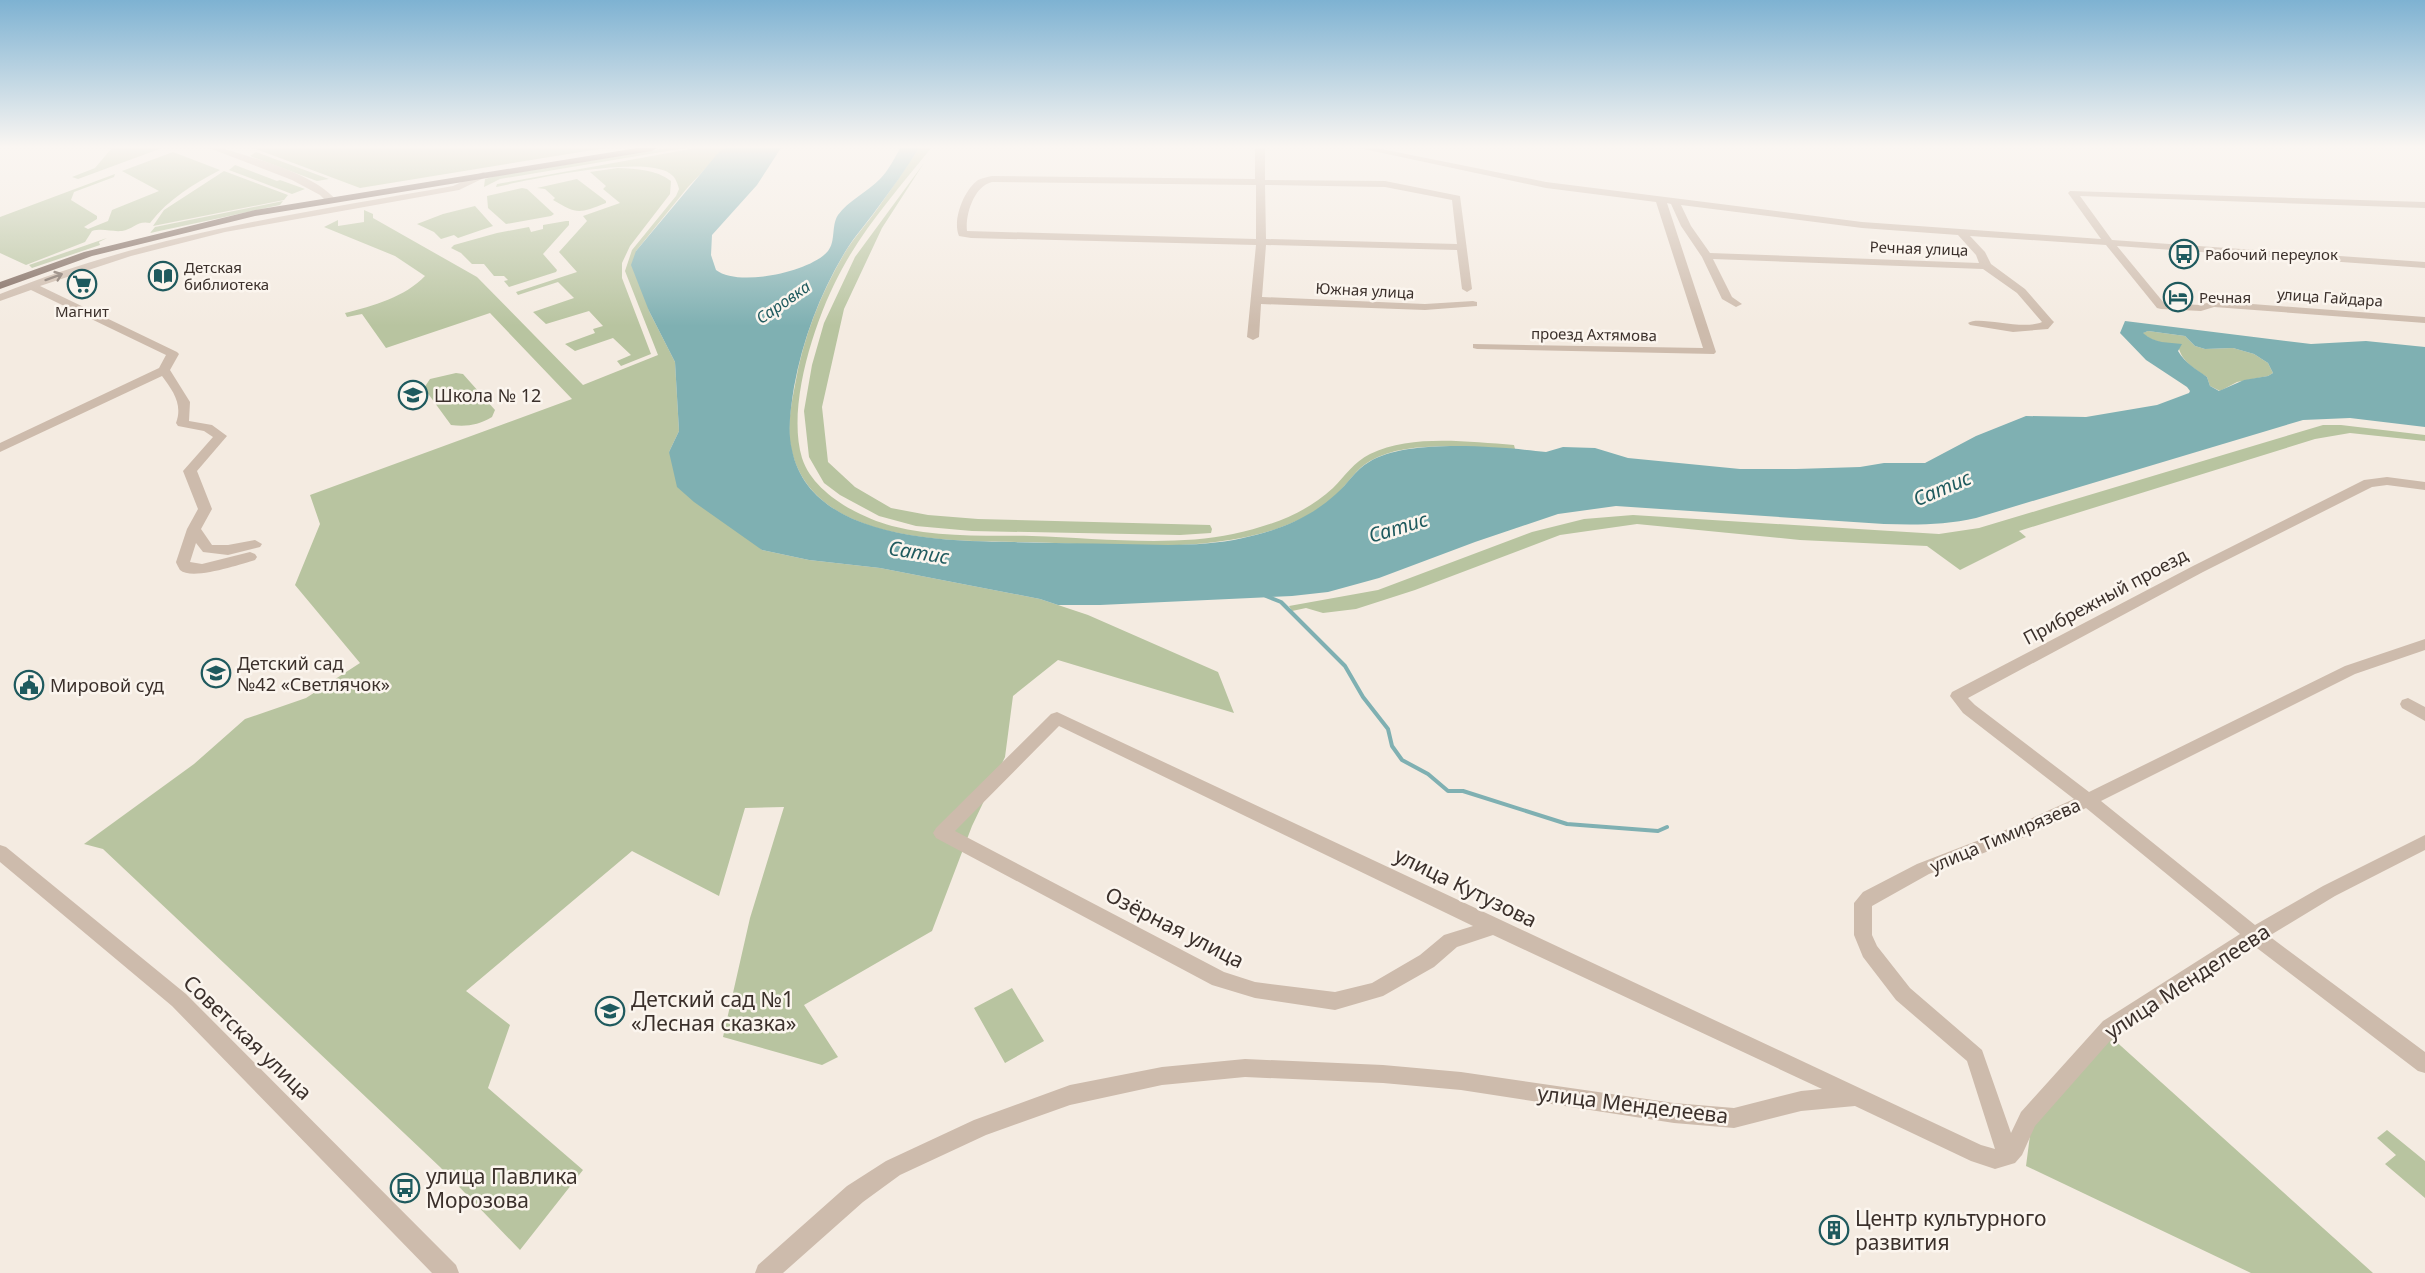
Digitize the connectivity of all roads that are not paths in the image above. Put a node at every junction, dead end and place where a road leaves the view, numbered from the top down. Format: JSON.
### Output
{"nodes":[{"id":1,"x":288,"y":207,"type":"edge"},
{"id":2,"x":343,"y":207,"type":"edge"},
{"id":3,"x":967,"y":207,"type":"edge"},
{"id":4,"x":1260,"y":207,"type":"edge"},
{"id":5,"x":1458,"y":207,"type":"edge"},
{"id":6,"x":1663,"y":207,"type":"edge"},
{"id":7,"x":1677,"y":207,"type":"edge"},
{"id":8,"x":1719,"y":207,"type":"edge"},
{"id":9,"x":2083,"y":207,"type":"edge"},
{"id":10,"x":1963,"y":234,"type":"junction"},
{"id":11,"x":1261,"y":243,"type":"junction"},
{"id":12,"x":2110,"y":244,"type":"junction"},
{"id":13,"x":1462,"y":247,"type":"junction"},
{"id":14,"x":1707,"y":255,"type":"junction"},
{"id":15,"x":2425,"y":264,"type":"edge"},
{"id":16,"x":1986,"y":266,"type":"junction"},
{"id":17,"x":30,"y":285,"type":"junction"},
{"id":18,"x":0,"y":286,"type":"edge"},
{"id":19,"x":1467,"y":289,"type":"dead end"},
{"id":20,"x":0,"y":298,"type":"edge"},
{"id":21,"x":1255,"y":300,"type":"junction"},
{"id":22,"x":1473,"y":304,"type":"dead end"},
{"id":23,"x":1736,"y":304,"type":"dead end"},
{"id":24,"x":2425,"y":320,"type":"edge"},
{"id":25,"x":1974,"y":323,"type":"dead end"},
{"id":26,"x":1253,"y":337,"type":"dead end"},
{"id":27,"x":1478,"y":346,"type":"dead end"},
{"id":28,"x":164,"y":370,"type":"junction"},
{"id":29,"x":0,"y":448,"type":"edge"},
{"id":30,"x":2425,"y":486,"type":"edge"},
{"id":31,"x":194,"y":529,"type":"junction"},
{"id":32,"x":2425,"y":644,"type":"edge"},
{"id":33,"x":2408,"y":704,"type":"dead end"},
{"id":34,"x":2425,"y":715,"type":"edge"},
{"id":35,"x":1057,"y":718,"type":"joint"},
{"id":36,"x":2088,"y":800,"type":"junction"},
{"id":37,"x":2425,"y":842,"type":"edge"},
{"id":38,"x":0,"y":852,"type":"edge"},
{"id":39,"x":1494,"y":927,"type":"junction"},
{"id":40,"x":2254,"y":935,"type":"junction"},
{"id":41,"x":2425,"y":1064,"type":"edge"},
{"id":42,"x":1856,"y":1096,"type":"junction"},
{"id":43,"x":2008,"y":1156,"type":"junction"},
{"id":44,"x":448,"y":1273,"type":"edge"},
{"id":45,"x":766,"y":1273,"type":"edge"}],
"edges":[{"from":1,"to":18,"type":"main road"},
{"from":17,"to":2,"type":"street","one_way":true},
{"from":3,"to":11,"type":"street"},
{"from":4,"to":11,"type":"street"},
{"from":5,"to":13,"type":"street"},
{"from":6,"to":27,"type":"street","name":"проезд Ахтямова"},
{"from":7,"to":14,"type":"street"},
{"from":8,"to":10,"type":"street"},
{"from":9,"to":12,"type":"street"},
{"from":10,"to":12,"type":"street"},
{"from":10,"to":16,"type":"street"},
{"from":11,"to":13,"type":"street"},
{"from":11,"to":21,"type":"street"},
{"from":12,"to":15,"type":"street"},
{"from":12,"to":24,"type":"street","name":"улица Гайдара"},
{"from":13,"to":19,"type":"street"},
{"from":14,"to":16,"type":"street","name":"Речная улица"},
{"from":14,"to":23,"type":"street"},
{"from":16,"to":25,"type":"street"},
{"from":17,"to":20,"type":"street"},
{"from":17,"to":28,"type":"street"},
{"from":21,"to":22,"type":"street","name":"Южная улица"},
{"from":21,"to":26,"type":"street"},
{"from":28,"to":29,"type":"street"},
{"from":28,"to":31,"type":"street"},
{"from":30,"to":36,"type":"street","name":"Прибрежный проезд"},
{"from":31,"to":31,"type":"street"},
{"from":32,"to":36,"type":"street","name":"улица Тимирязева"},
{"from":33,"to":34,"type":"street"},
{"from":35,"to":39,"type":"street","name":"улица Кутузова"},
{"from":35,"to":39,"type":"street","name":"Озёрная улица"},
{"from":36,"to":40,"type":"street"},
{"from":36,"to":43,"type":"street","name":"улица Тимирязева"},
{"from":37,"to":40,"type":"street","name":"улица Менделеева"},
{"from":38,"to":44,"type":"street","name":"Советская улица"},
{"from":39,"to":42,"type":"street","name":"улица Кутузова"},
{"from":40,"to":41,"type":"street"},
{"from":40,"to":43,"type":"street","name":"улица Менделеева"},
{"from":42,"to":43,"type":"street"},
{"from":42,"to":45,"type":"street","name":"улица Менделеева"}]}
